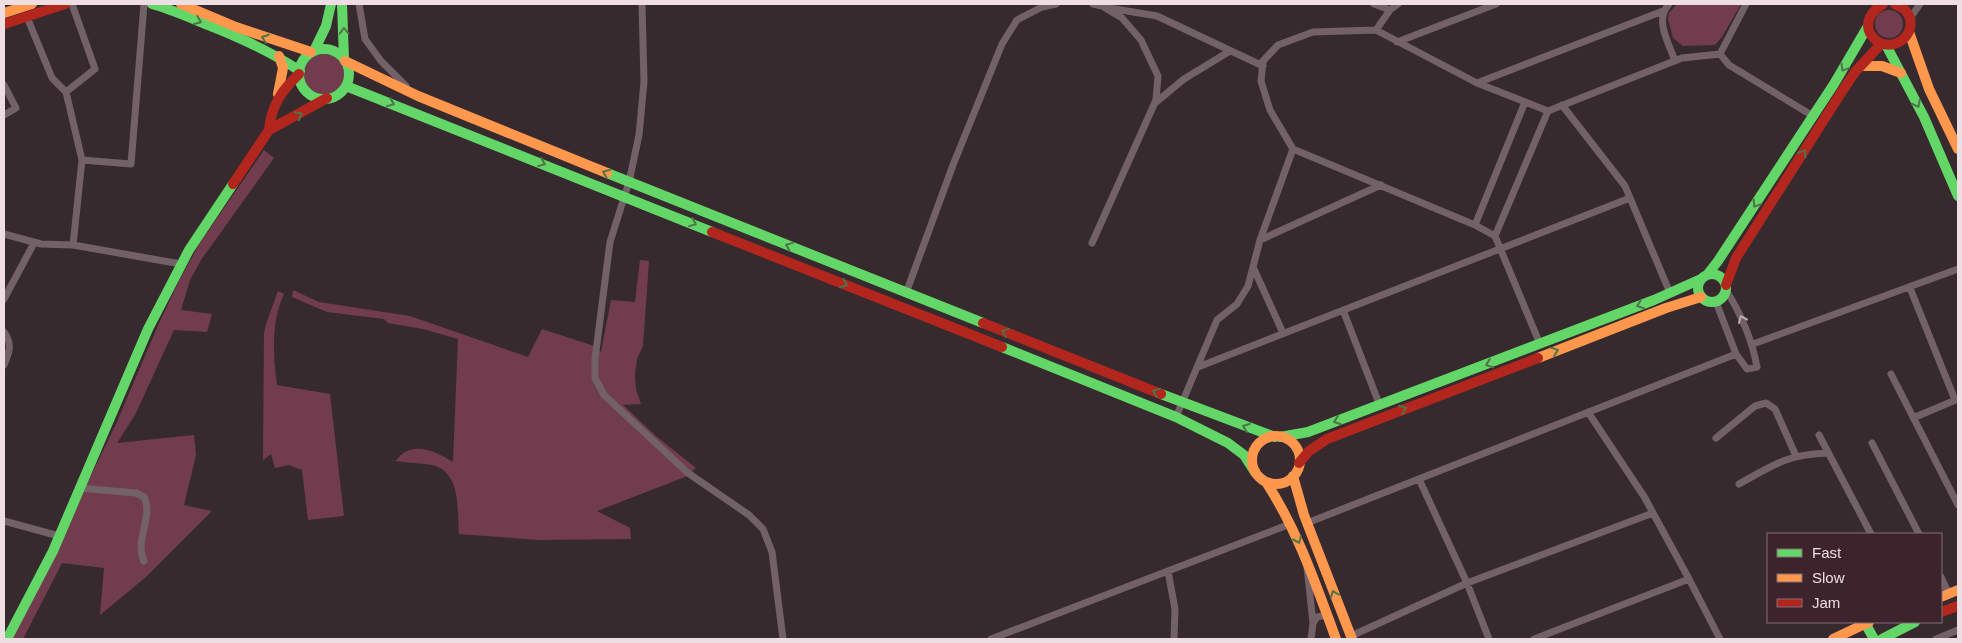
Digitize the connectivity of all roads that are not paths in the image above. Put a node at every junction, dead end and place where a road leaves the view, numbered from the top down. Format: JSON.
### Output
{"nodes":[{"id":1,"x":32,"y":4,"type":"edge"},
{"id":2,"x":65,"y":4,"type":"edge"},
{"id":3,"x":72,"y":4,"type":"edge"},
{"id":4,"x":144,"y":4,"type":"edge"},
{"id":5,"x":152,"y":4,"type":"edge"},
{"id":6,"x":181,"y":4,"type":"edge"},
{"id":7,"x":331,"y":4,"type":"edge"},
{"id":8,"x":342,"y":4,"type":"edge"},
{"id":9,"x":359,"y":4,"type":"edge"},
{"id":10,"x":642,"y":4,"type":"edge"},
{"id":11,"x":1056,"y":4,"type":"edge"},
{"id":12,"x":1093,"y":4,"type":"edge"},
{"id":13,"x":1374,"y":4,"type":"edge"},
{"id":14,"x":1398,"y":4,"type":"edge"},
{"id":15,"x":1496,"y":4,"type":"edge"},
{"id":16,"x":1669,"y":4,"type":"edge"},
{"id":17,"x":1746,"y":4,"type":"edge"},
{"id":18,"x":1869,"y":4,"type":"edge"},
{"id":19,"x":1883,"y":4,"type":"edge"},
{"id":20,"x":1898,"y":4,"type":"edge"},
{"id":21,"x":1920,"y":4,"type":"edge"},
{"id":22,"x":1102,"y":6,"type":"junction"},
{"id":23,"x":1390,"y":10,"type":"junction"},
{"id":24,"x":1664,"y":11,"type":"junction"},
{"id":25,"x":4,"y":13,"type":"edge"},
{"id":26,"x":27,"y":17,"type":"junction"},
{"id":27,"x":1910,"y":18,"type":"junction"},
{"id":28,"x":1869,"y":21,"type":"junction"},
{"id":29,"x":4,"y":24,"type":"edge"},
{"id":30,"x":1376,"y":30,"type":"junction"},
{"id":31,"x":1909,"y":32,"type":"junction"},
{"id":32,"x":1397,"y":42,"type":"junction"},
{"id":33,"x":1884,"y":45,"type":"junction"},
{"id":34,"x":1230,"y":50,"type":"junction"},
{"id":35,"x":313,"y":52,"type":"junction"},
{"id":36,"x":1720,"y":54,"type":"junction"},
{"id":37,"x":279,"y":56,"type":"junction"},
{"id":38,"x":344,"y":60,"type":"junction"},
{"id":39,"x":1675,"y":61,"type":"junction"},
{"id":40,"x":1262,"y":66,"type":"junction"},
{"id":41,"x":1861,"y":66,"type":"junction"},
{"id":42,"x":300,"y":72,"type":"junction"},
{"id":43,"x":1901,"y":73,"type":"junction"},
{"id":44,"x":1478,"y":83,"type":"junction"},
{"id":45,"x":4,"y":85,"type":"edge"},
{"id":46,"x":346,"y":86,"type":"junction"},
{"id":47,"x":66,"y":92,"type":"junction"},
{"id":48,"x":418,"y":96,"type":"junction"},
{"id":49,"x":278,"y":98,"type":"junction"},
{"id":50,"x":327,"y":98,"type":"junction"},
{"id":51,"x":1525,"y":102,"type":"junction"},
{"id":52,"x":1154,"y":104,"type":"junction"},
{"id":53,"x":1562,"y":105,"type":"junction"},
{"id":54,"x":1548,"y":111,"type":"junction"},
{"id":55,"x":4,"y":115,"type":"edge"},
{"id":56,"x":1813,"y":116,"type":"junction"},
{"id":57,"x":269,"y":130,"type":"junction"},
{"id":58,"x":1293,"y":149,"type":"junction"},
{"id":59,"x":1958,"y":149,"type":"edge"},
{"id":60,"x":82,"y":160,"type":"junction"},
{"id":61,"x":629,"y":182,"type":"junction"},
{"id":62,"x":1381,"y":185,"type":"junction"},
{"id":63,"x":624,"y":196,"type":"junction"},
{"id":64,"x":1958,"y":196,"type":"edge"},
{"id":65,"x":1630,"y":198,"type":"junction"},
{"id":66,"x":1475,"y":225,"type":"junction"},
{"id":67,"x":4,"y":234,"type":"edge"},
{"id":68,"x":1495,"y":236,"type":"junction"},
{"id":69,"x":1260,"y":240,"type":"junction"},
{"id":70,"x":34,"y":243,"type":"junction"},
{"id":71,"x":1092,"y":243,"type":"dead end"},
{"id":72,"x":73,"y":245,"type":"junction"},
{"id":73,"x":1502,"y":248,"type":"junction"},
{"id":74,"x":181,"y":264,"type":"junction"},
{"id":75,"x":1253,"y":267,"type":"junction"},
{"id":76,"x":1958,"y":269,"type":"edge"},
{"id":77,"x":1704,"y":277,"type":"junction"},
{"id":78,"x":1726,"y":287,"type":"junction"},
{"id":79,"x":1910,"y":288,"type":"junction"},
{"id":80,"x":906,"y":292,"type":"junction"},
{"id":81,"x":1670,"y":293,"type":"junction"},
{"id":82,"x":1701,"y":297,"type":"junction"},
{"id":83,"x":4,"y":299,"type":"edge"},
{"id":84,"x":1716,"y":302,"type":"junction"},
{"id":85,"x":1344,"y":310,"type":"junction"},
{"id":86,"x":4,"y":332,"type":"edge"},
{"id":87,"x":1283,"y":333,"type":"junction"},
{"id":88,"x":1540,"y":344,"type":"junction"},
{"id":89,"x":1753,"y":344,"type":"junction"},
{"id":90,"x":1736,"y":354,"type":"junction"},
{"id":91,"x":4,"y":365,"type":"edge"},
{"id":92,"x":1198,"y":367,"type":"junction"},
{"id":93,"x":1890,"y":374,"type":"dead end"},
{"id":94,"x":1957,"y":400,"type":"edge"},
{"id":95,"x":1182,"y":402,"type":"junction"},
{"id":96,"x":1380,"y":406,"type":"junction"},
{"id":97,"x":1588,"y":412,"type":"junction"},
{"id":98,"x":1176,"y":417,"type":"junction"},
{"id":99,"x":1912,"y":418,"type":"junction"},
{"id":100,"x":1819,"y":435,"type":"dead end"},
{"id":101,"x":1278,"y":437,"type":"junction"},
{"id":102,"x":1716,"y":438,"type":"dead end"},
{"id":103,"x":1872,"y":443,"type":"dead end"},
{"id":104,"x":1828,"y":452,"type":"junction"},
{"id":105,"x":1796,"y":456,"type":"junction"},
{"id":106,"x":1299,"y":463,"type":"junction"},
{"id":107,"x":1255,"y":472,"type":"junction"},
{"id":108,"x":1294,"y":476,"type":"junction"},
{"id":109,"x":1419,"y":479,"type":"junction"},
{"id":110,"x":1266,"y":482,"type":"junction"},
{"id":111,"x":1739,"y":484,"type":"dead end"},
{"id":112,"x":79,"y":488,"type":"junction"},
{"id":113,"x":1958,"y":504,"type":"edge"},
{"id":114,"x":1652,"y":513,"type":"junction"},
{"id":115,"x":4,"y":522,"type":"edge"},
{"id":116,"x":1307,"y":523,"type":"junction"},
{"id":117,"x":1290,"y":524,"type":"junction"},
{"id":118,"x":1870,"y":533,"type":"edge"},
{"id":119,"x":1918,"y":533,"type":"edge"},
{"id":120,"x":60,"y":536,"type":"junction"},
{"id":121,"x":1306,"y":560,"type":"junction"},
{"id":122,"x":144,"y":561,"type":"dead end"},
{"id":123,"x":1168,"y":571,"type":"junction"},
{"id":124,"x":1689,"y":579,"type":"junction"},
{"id":125,"x":1942,"y":579,"type":"edge"},
{"id":126,"x":1467,"y":583,"type":"junction"},
{"id":127,"x":1949,"y":593,"type":"edge"},
{"id":128,"x":1958,"y":606,"type":"edge"},
{"id":129,"x":1942,"y":612,"type":"edge"},
{"id":130,"x":1327,"y":615,"type":"junction"},
{"id":131,"x":1313,"y":623,"type":"junction"},
{"id":132,"x":1866,"y":623,"type":"edge"},
{"id":133,"x":1867,"y":623,"type":"edge"},
{"id":134,"x":1913,"y":623,"type":"edge"},
{"id":135,"x":1958,"y":630,"type":"edge"},
{"id":136,"x":1853,"y":634,"type":"edge"},
{"id":137,"x":1351,"y":638,"type":"edge"},
{"id":138,"x":7,"y":639,"type":"edge"},
{"id":139,"x":782,"y":639,"type":"edge"},
{"id":140,"x":991,"y":639,"type":"edge"},
{"id":141,"x":1174,"y":639,"type":"edge"},
{"id":142,"x":1312,"y":639,"type":"edge"},
{"id":143,"x":1336,"y":639,"type":"edge"},
{"id":144,"x":1489,"y":639,"type":"edge"},
{"id":145,"x":1534,"y":639,"type":"edge"},
{"id":146,"x":1720,"y":639,"type":"edge"},
{"id":147,"x":1833,"y":639,"type":"edge"},
{"id":148,"x":1874,"y":639,"type":"edge"},
{"id":149,"x":1882,"y":639,"type":"edge"},
{"id":150,"x":1936,"y":639,"type":"edge"}],
"edges":[{"from":1,"to":25,"type":"street"},
{"from":2,"to":26,"type":"street"},
{"from":3,"to":47,"type":"street"},
{"from":4,"to":60,"type":"street"},
{"from":5,"to":37,"type":"street","one_way":true},
{"from":35,"to":6,"type":"street","one_way":true},
{"from":7,"to":35,"type":"street"},
{"from":38,"to":8,"type":"street","one_way":true},
{"from":9,"to":48,"type":"street"},
{"from":10,"to":61,"type":"street"},
{"from":11,"to":80,"type":"street"},
{"from":12,"to":22,"type":"street"},
{"from":13,"to":23,"type":"street"},
{"from":14,"to":23,"type":"street"},
{"from":15,"to":32,"type":"street"},
{"from":16,"to":24,"type":"street"},
{"from":17,"to":36,"type":"street"},
{"from":18,"to":28,"type":"street"},
{"from":19,"to":28,"type":"street"},
{"from":20,"to":27,"type":"street"},
{"from":21,"to":27,"type":"street"},
{"from":22,"to":34,"type":"street"},
{"from":22,"to":52,"type":"street"},
{"from":23,"to":30,"type":"street"},
{"from":24,"to":39,"type":"street"},
{"from":24,"to":44,"type":"street"},
{"from":26,"to":29,"type":"street"},
{"from":26,"to":47,"type":"street"},
{"from":27,"to":31,"type":"street"},
{"from":28,"to":33,"type":"street"},
{"from":28,"to":56,"type":"street","one_way":true},
{"from":30,"to":32,"type":"street"},
{"from":30,"to":40,"type":"street"},
{"from":31,"to":33,"type":"street"},
{"from":31,"to":59,"type":"street"},
{"from":32,"to":44,"type":"street"},
{"from":33,"to":41,"type":"street"},
{"from":33,"to":43,"type":"street"},
{"from":34,"to":40,"type":"street"},
{"from":34,"to":52,"type":"street"},
{"from":35,"to":38,"type":"street"},
{"from":35,"to":42,"type":"street"},
{"from":36,"to":39,"type":"street"},
{"from":36,"to":56,"type":"street"},
{"from":37,"to":42,"type":"street"},
{"from":37,"to":49,"type":"street"},
{"from":38,"to":46,"type":"street"},
{"from":38,"to":48,"type":"street"},
{"from":39,"to":53,"type":"street"},
{"from":40,"to":58,"type":"street"},
{"from":41,"to":43,"type":"street"},
{"from":78,"to":41,"type":"street","one_way":true},
{"from":42,"to":49,"type":"street"},
{"from":42,"to":50,"type":"street"},
{"from":43,"to":64,"type":"street","one_way":true},
{"from":44,"to":51,"type":"street"},
{"from":45,"to":55,"type":"street"},
{"from":46,"to":50,"type":"street"},
{"from":46,"to":63,"type":"street","one_way":true},
{"from":47,"to":60,"type":"street"},
{"from":61,"to":48,"type":"street","one_way":true},
{"from":49,"to":57,"type":"street"},
{"from":57,"to":50,"type":"street","one_way":true},
{"from":51,"to":54,"type":"street"},
{"from":51,"to":66,"type":"street"},
{"from":52,"to":71,"type":"street"},
{"from":53,"to":54,"type":"street"},
{"from":53,"to":65,"type":"street"},
{"from":54,"to":68,"type":"street"},
{"from":56,"to":77,"type":"street","one_way":true},
{"from":57,"to":74,"type":"street"},
{"from":58,"to":62,"type":"street"},
{"from":58,"to":69,"type":"street"},
{"from":60,"to":72,"type":"street"},
{"from":61,"to":63,"type":"street"},
{"from":80,"to":61,"type":"street","one_way":true},
{"from":62,"to":66,"type":"street"},
{"from":62,"to":69,"type":"street"},
{"from":63,"to":98,"type":"street","one_way":true},
{"from":63,"to":139,"type":"street"},
{"from":65,"to":73,"type":"street"},
{"from":65,"to":81,"type":"street"},
{"from":66,"to":68,"type":"street"},
{"from":67,"to":70,"type":"street"},
{"from":68,"to":73,"type":"street"},
{"from":69,"to":75,"type":"street"},
{"from":70,"to":72,"type":"street"},
{"from":70,"to":83,"type":"street"},
{"from":72,"to":74,"type":"street"},
{"from":73,"to":85,"type":"street"},
{"from":73,"to":88,"type":"street"},
{"from":74,"to":112,"type":"street"},
{"from":75,"to":87,"type":"street"},
{"from":75,"to":92,"type":"street"},
{"from":76,"to":79,"type":"street"},
{"from":77,"to":78,"type":"street"},
{"from":77,"to":81,"type":"street"},
{"from":77,"to":82,"type":"street"},
{"from":78,"to":84,"type":"street"},
{"from":89,"to":78,"type":"street","one_way":true},
{"from":79,"to":89,"type":"street"},
{"from":79,"to":94,"type":"street"},
{"from":95,"to":80,"type":"street","one_way":true},
{"from":81,"to":88,"type":"street","one_way":true},
{"from":82,"to":84,"type":"street"},
{"from":106,"to":82,"type":"street","one_way":true},
{"from":84,"to":90,"type":"street"},
{"from":85,"to":87,"type":"street"},
{"from":85,"to":96,"type":"street"},
{"from":86,"to":91,"type":"street"},
{"from":87,"to":92,"type":"street"},
{"from":88,"to":96,"type":"street","one_way":true},
{"from":89,"to":90,"type":"street"},
{"from":90,"to":97,"type":"street"},
{"from":92,"to":95,"type":"street"},
{"from":93,"to":99,"type":"street"},
{"from":94,"to":99,"type":"street"},
{"from":95,"to":98,"type":"street"},
{"from":101,"to":95,"type":"street","one_way":true},
{"from":96,"to":101,"type":"street","one_way":true},
{"from":97,"to":109,"type":"street"},
{"from":97,"to":114,"type":"street"},
{"from":98,"to":107,"type":"street"},
{"from":99,"to":113,"type":"street"},
{"from":100,"to":104,"type":"street"},
{"from":101,"to":106,"type":"street"},
{"from":101,"to":107,"type":"street"},
{"from":102,"to":105,"type":"street"},
{"from":103,"to":119,"type":"street"},
{"from":104,"to":105,"type":"street"},
{"from":104,"to":118,"type":"street"},
{"from":105,"to":111,"type":"street"},
{"from":106,"to":108,"type":"street"},
{"from":107,"to":110,"type":"street"},
{"from":108,"to":110,"type":"street"},
{"from":108,"to":116,"type":"street"},
{"from":109,"to":116,"type":"street"},
{"from":109,"to":126,"type":"street"},
{"from":110,"to":117,"type":"street"},
{"from":112,"to":120,"type":"street"},
{"from":112,"to":122,"type":"street"},
{"from":114,"to":124,"type":"street"},
{"from":114,"to":126,"type":"street"},
{"from":115,"to":120,"type":"street"},
{"from":137,"to":116,"type":"street","one_way":true},
{"from":117,"to":121,"type":"street","one_way":true},
{"from":117,"to":123,"type":"street"},
{"from":120,"to":138,"type":"street"},
{"from":121,"to":130,"type":"street"},
{"from":121,"to":131,"type":"street"},
{"from":123,"to":140,"type":"street"},
{"from":123,"to":141,"type":"street"},
{"from":124,"to":145,"type":"street"},
{"from":124,"to":146,"type":"street"},
{"from":125,"to":127,"type":"street"},
{"from":126,"to":137,"type":"street"},
{"from":126,"to":144,"type":"street"},
{"from":128,"to":129,"type":"street"},
{"from":130,"to":131,"type":"street"},
{"from":130,"to":143,"type":"street"},
{"from":131,"to":142,"type":"street"},
{"from":132,"to":136,"type":"street"},
{"from":133,"to":148,"type":"street"},
{"from":134,"to":149,"type":"street"},
{"from":135,"to":150,"type":"street"},
{"from":136,"to":147,"type":"street"}]}
